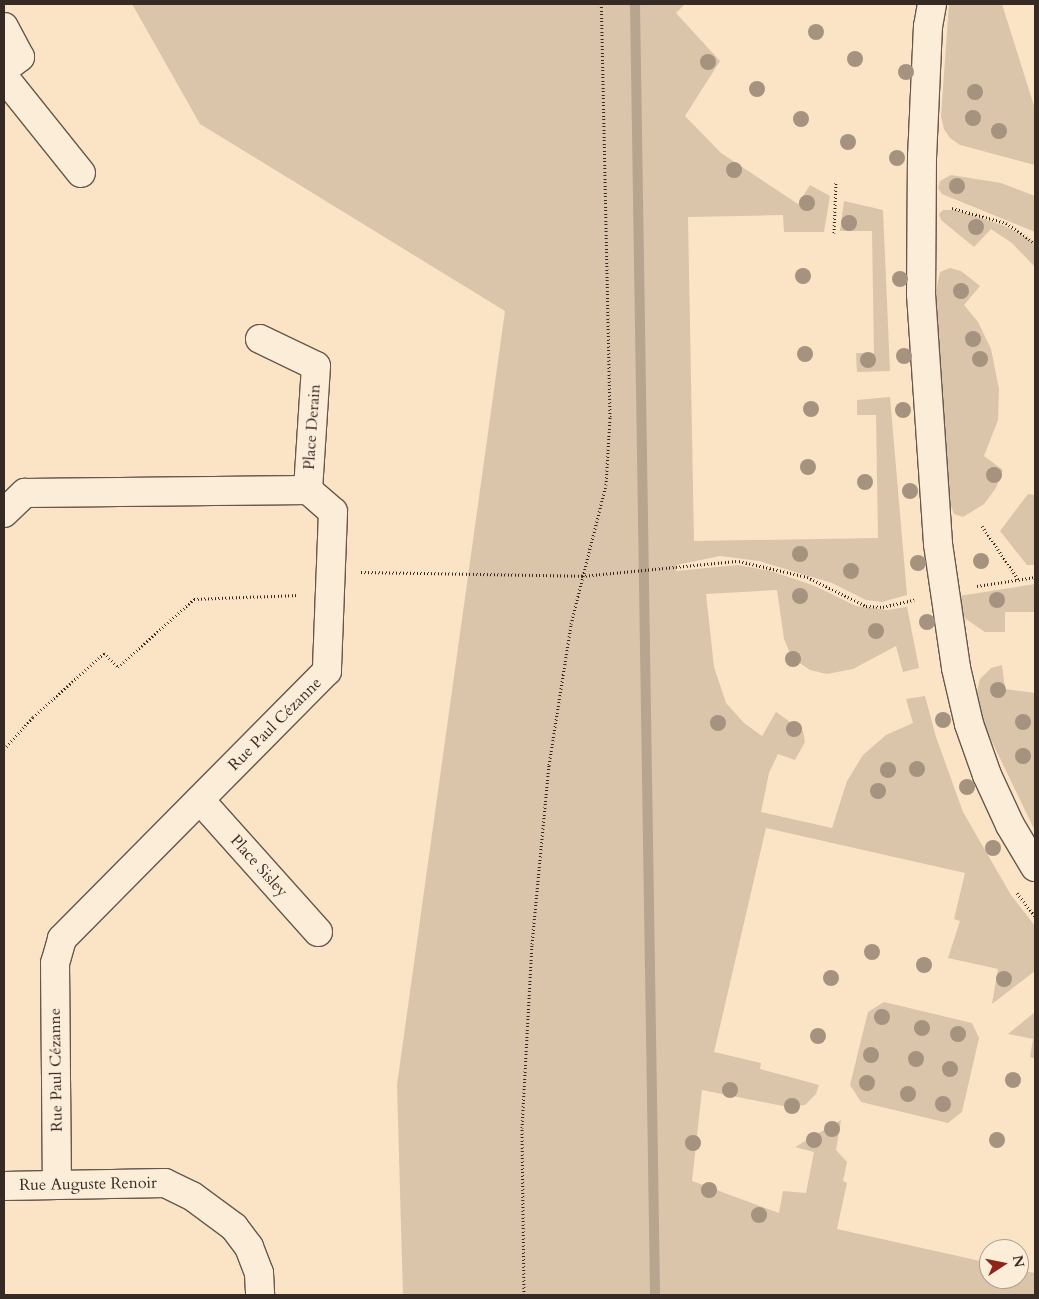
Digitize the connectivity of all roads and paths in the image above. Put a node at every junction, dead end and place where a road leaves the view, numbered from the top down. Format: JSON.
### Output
{"nodes":[{"id":1,"x":601,"y":4,"type":"edge"},
{"id":2,"x":932,"y":4,"type":"edge"},
{"id":3,"x":4,"y":27,"type":"edge"},
{"id":4,"x":4,"y":69,"type":"edge"},
{"id":5,"x":4,"y":77,"type":"edge"},
{"id":6,"x":81,"y":173,"type":"dead end"},
{"id":7,"x":836,"y":181,"type":"dead end"},
{"id":8,"x":921,"y":204,"type":"junction"},
{"id":9,"x":834,"y":233,"type":"dead end"},
{"id":10,"x":1035,"y":243,"type":"edge"},
{"id":11,"x":260,"y":339,"type":"dead end"},
{"id":12,"x":308,"y":490,"type":"junction"},
{"id":13,"x":4,"y":513,"type":"edge"},
{"id":14,"x":982,"y":526,"type":"dead end"},
{"id":15,"x":582,"y":576,"type":"junction"},
{"id":16,"x":1035,"y":577,"type":"edge"},
{"id":17,"x":1018,"y":579,"type":"junction"},
{"id":18,"x":330,"y":583,"type":"junction"},
{"id":19,"x":946,"y":593,"type":"junction"},
{"id":20,"x":4,"y":749,"type":"edge"},
{"id":21,"x":200,"y":800,"type":"junction"},
{"id":22,"x":1035,"y":867,"type":"edge"},
{"id":23,"x":318,"y":932,"type":"dead end"},
{"id":24,"x":57,"y":1182,"type":"junction"},
{"id":25,"x":4,"y":1186,"type":"edge"},
{"id":26,"x":260,"y":1295,"type":"edge"},
{"id":27,"x":524,"y":1295,"type":"edge"}],
"edges":[{"from":1,"to":15,"type":"path"},
{"from":2,"to":8,"type":"street"},
{"from":3,"to":4,"type":"street"},
{"from":5,"to":6,"type":"street"},
{"from":7,"to":9,"type":"path"},
{"from":8,"to":10,"type":"path"},
{"from":8,"to":19,"type":"street"},
{"from":11,"to":12,"type":"street","name":"Place Derain"},
{"from":12,"to":13,"type":"street"},
{"from":12,"to":18,"type":"street","name":"Rue Paul Cézanne"},
{"from":14,"to":17,"type":"path"},
{"from":15,"to":18,"type":"path"},
{"from":15,"to":19,"type":"path"},
{"from":15,"to":27,"type":"path"},
{"from":16,"to":17,"type":"path"},
{"from":17,"to":19,"type":"path"},
{"from":18,"to":20,"type":"path"},
{"from":18,"to":21,"type":"street","name":"Rue Paul Cézanne"},
{"from":19,"to":22,"type":"street"},
{"from":21,"to":23,"type":"street","name":"Place Sisley"},
{"from":21,"to":24,"type":"street","name":"Rue Paul Cézanne"},
{"from":24,"to":25,"type":"street","name":"Rue Auguste Renoir"},
{"from":24,"to":26,"type":"street","name":"Rue Auguste Renoir"}]}
